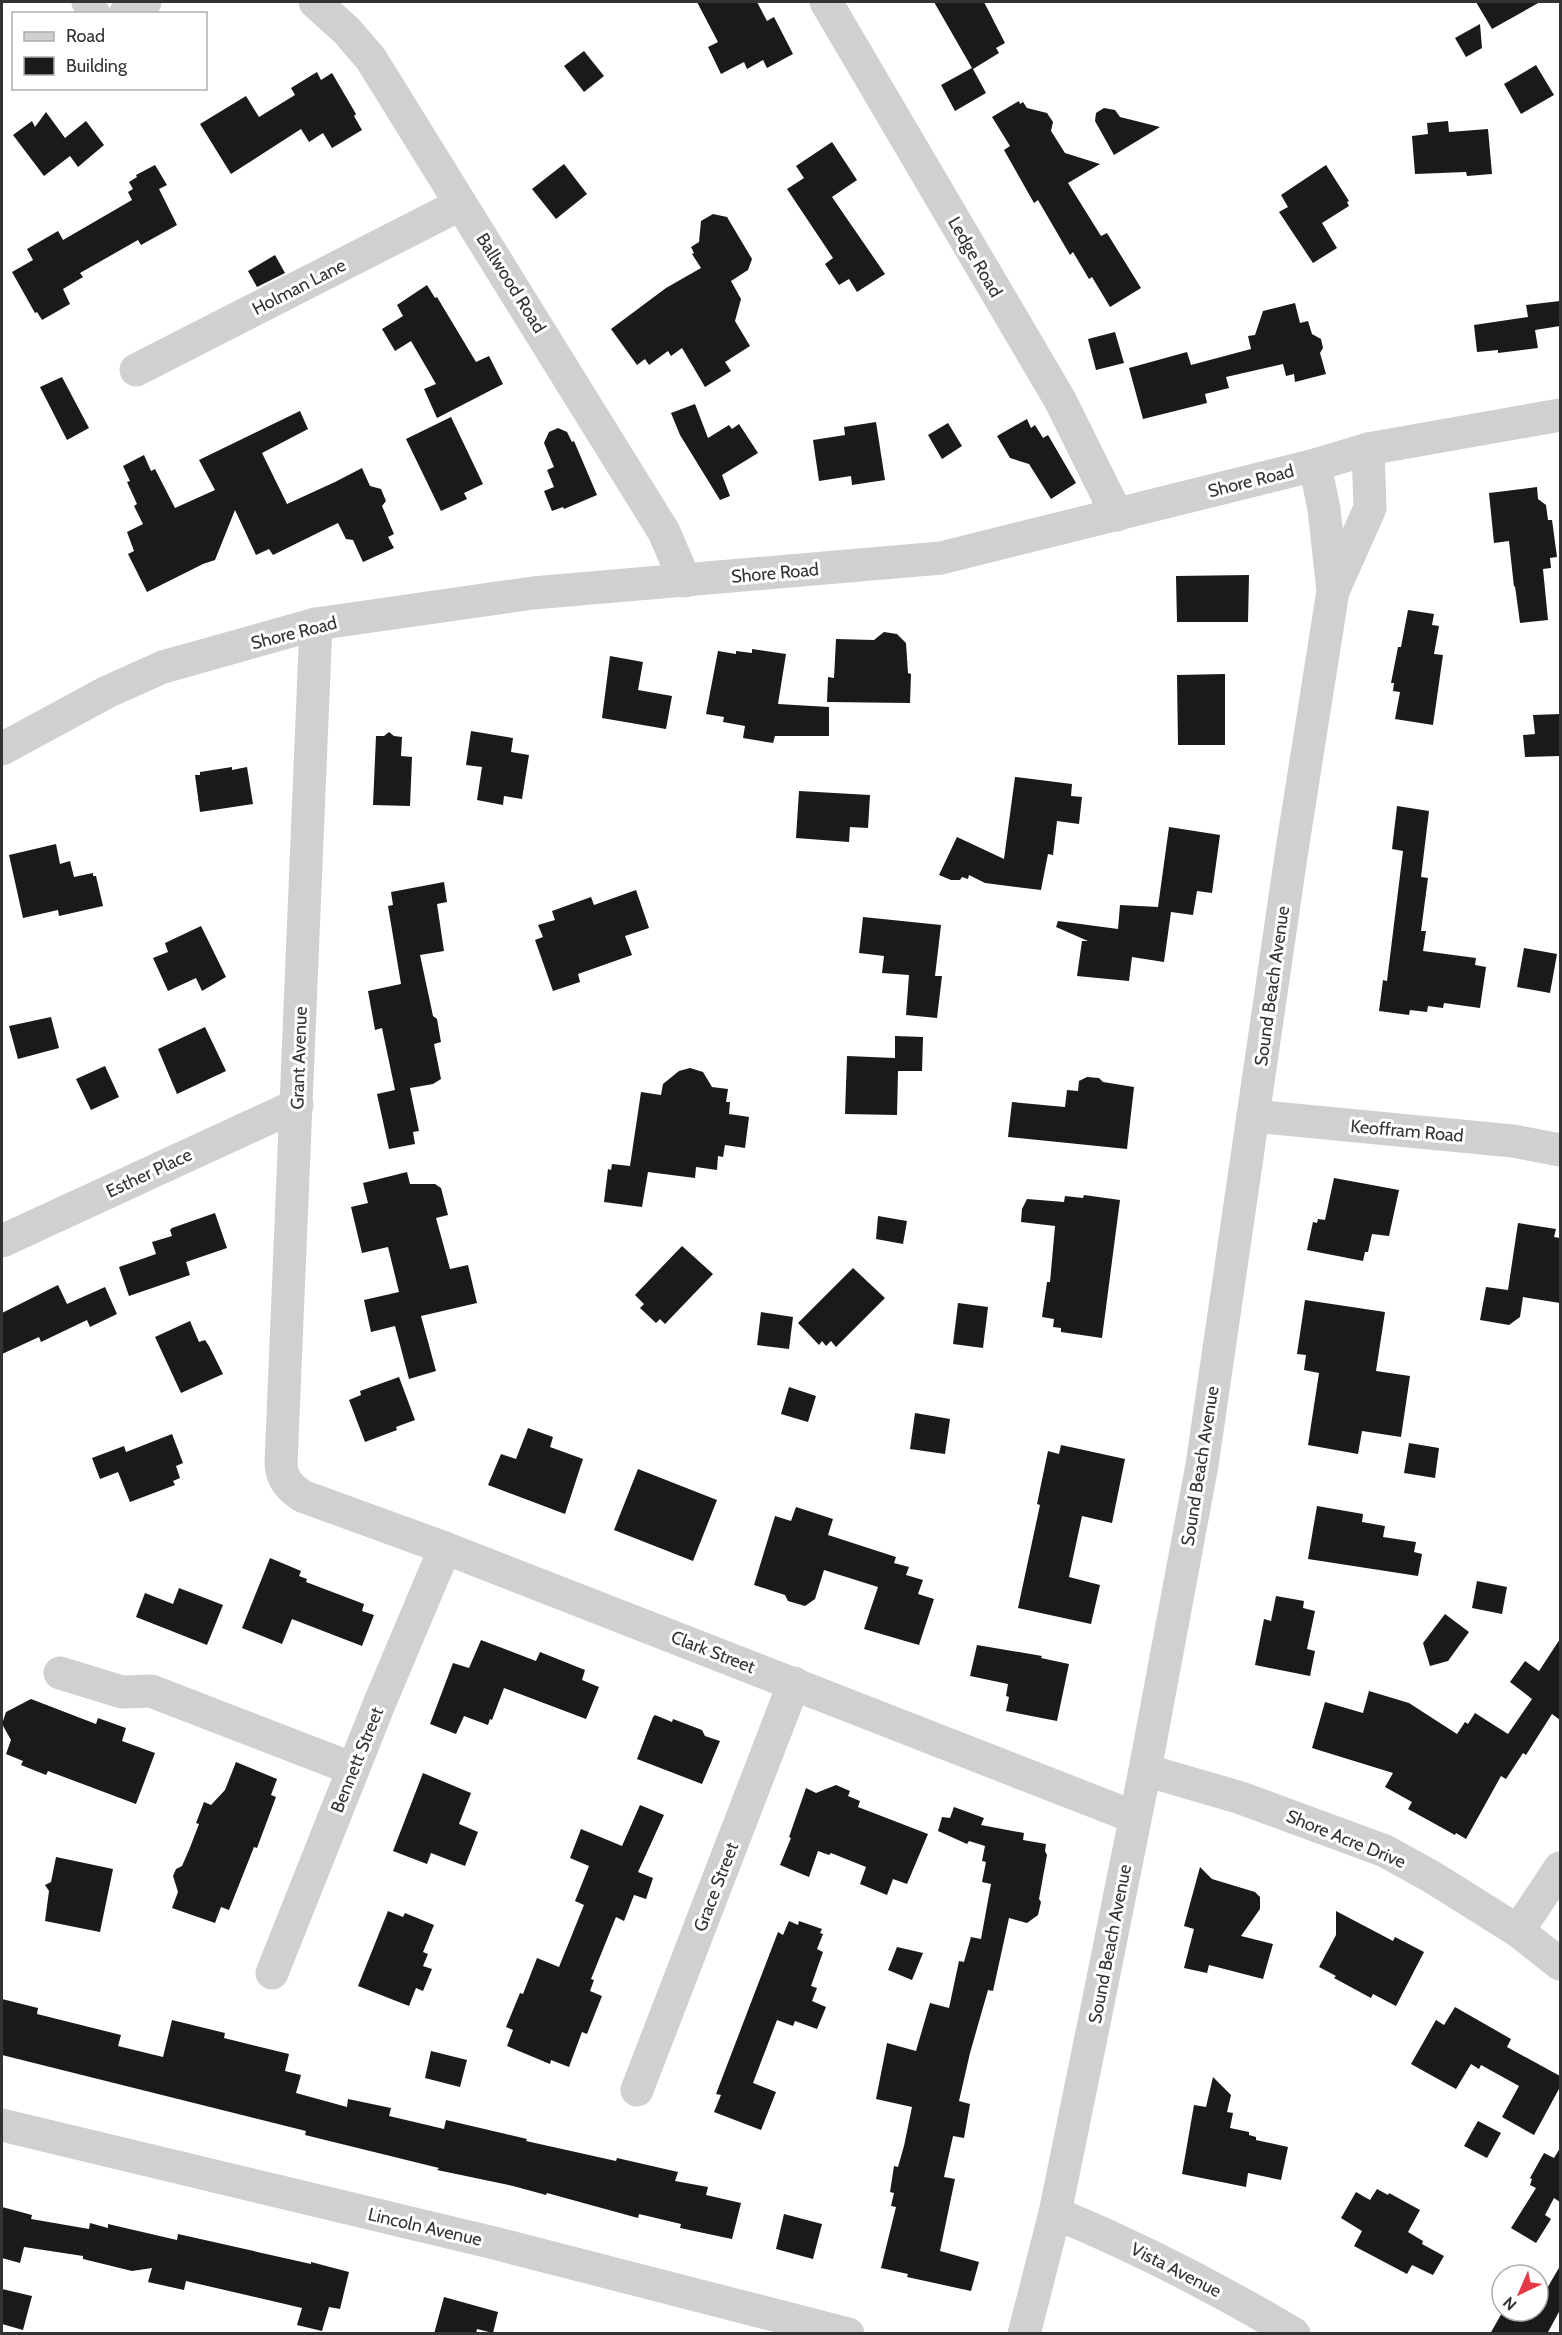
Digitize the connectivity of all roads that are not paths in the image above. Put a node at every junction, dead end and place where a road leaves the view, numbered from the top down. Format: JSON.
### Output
{"nodes":[{"id":1,"x":145,"y":2,"type":"edge"},
{"id":2,"x":315,"y":2,"type":"edge"},
{"id":3,"x":826,"y":2,"type":"edge"},
{"id":4,"x":128,"y":12,"type":"edge"},
{"id":5,"x":461,"y":204,"type":"junction"},
{"id":6,"x":136,"y":370,"type":"dead end"},
{"id":7,"x":1560,"y":415,"type":"edge"},
{"id":8,"x":1368,"y":449,"type":"junction"},
{"id":9,"x":1315,"y":465,"type":"junction"},
{"id":10,"x":1117,"y":515,"type":"junction"},
{"id":11,"x":685,"y":581,"type":"junction"},
{"id":12,"x":1333,"y":591,"type":"junction"},
{"id":13,"x":316,"y":624,"type":"junction"},
{"id":14,"x":2,"y":749,"type":"edge"},
{"id":15,"x":297,"y":1105,"type":"junction"},
{"id":16,"x":1253,"y":1116,"type":"junction"},
{"id":17,"x":1560,"y":1150,"type":"edge"},
{"id":18,"x":2,"y":1241,"type":"edge"},
{"id":19,"x":291,"y":1488,"type":"joint"},
{"id":20,"x":445,"y":1548,"type":"junction"},
{"id":21,"x":60,"y":1673,"type":"dead end"},
{"id":22,"x":794,"y":1683,"type":"junction"},
{"id":23,"x":353,"y":1769,"type":"junction"},
{"id":24,"x":1144,"y":1770,"type":"junction"},
{"id":25,"x":1134,"y":1816,"type":"junction"},
{"id":26,"x":1560,"y":1868,"type":"edge"},
{"id":27,"x":1518,"y":1931,"type":"junction"},
{"id":28,"x":1560,"y":1964,"type":"edge"},
{"id":29,"x":272,"y":1973,"type":"dead end"},
{"id":30,"x":637,"y":2090,"type":"dead end"},
{"id":31,"x":2,"y":2125,"type":"edge"},
{"id":32,"x":1055,"y":2213,"type":"junction"},
{"id":33,"x":848,"y":2334,"type":"edge"},
{"id":34,"x":1024,"y":2334,"type":"edge"},
{"id":35,"x":1294,"y":2334,"type":"edge"}],
"edges":[{"from":1,"to":4,"type":"street"},
{"from":2,"to":5,"type":"street","name":"Ballwood Road"},
{"from":3,"to":10,"type":"street","name":"Ledge Road"},
{"from":5,"to":6,"type":"street","name":"Holman Lane"},
{"from":5,"to":11,"type":"street","name":"Ballwood Road"},
{"from":7,"to":8,"type":"street","name":"Shore Road"},
{"from":8,"to":9,"type":"street","name":"Shore Road"},
{"from":8,"to":12,"type":"street","name":"Sound Beach Avenue"},
{"from":9,"to":10,"type":"street","name":"Shore Road"},
{"from":9,"to":12,"type":"street","name":"Sound Beach Avenue"},
{"from":10,"to":11,"type":"street","name":"Shore Road"},
{"from":11,"to":13,"type":"street","name":"Shore Road"},
{"from":12,"to":16,"type":"street","name":"Sound Beach Avenue"},
{"from":13,"to":14,"type":"street","name":"Shore Road"},
{"from":13,"to":15,"type":"street","name":"Grant Avenue"},
{"from":15,"to":18,"type":"street","name":"Esther Place"},
{"from":15,"to":19,"type":"street","name":"Grant Avenue"},
{"from":16,"to":17,"type":"street","name":"Keoffram Road"},
{"from":16,"to":24,"type":"street","name":"Sound Beach Avenue"},
{"from":19,"to":20,"type":"street","name":"Clark Street"},
{"from":20,"to":22,"type":"street","name":"Clark Street"},
{"from":20,"to":23,"type":"street","name":"Bennett Street"},
{"from":21,"to":23,"type":"street"},
{"from":22,"to":25,"type":"street","name":"Clark Street"},
{"from":22,"to":30,"type":"street","name":"Grace Street"},
{"from":23,"to":29,"type":"street","name":"Bennett Street"},
{"from":24,"to":25,"type":"street","name":"Sound Beach Avenue"},
{"from":24,"to":27,"type":"street","name":"Shore Acre Drive"},
{"from":25,"to":32,"type":"street","name":"Sound Beach Avenue"},
{"from":26,"to":27,"type":"street"},
{"from":27,"to":28,"type":"street","name":"Shore Acre Drive"},
{"from":31,"to":33,"type":"street","name":"Lincoln Avenue"},
{"from":32,"to":34,"type":"street","name":"Sound Beach Avenue"},
{"from":32,"to":35,"type":"street","name":"Vista Avenue"}]}
